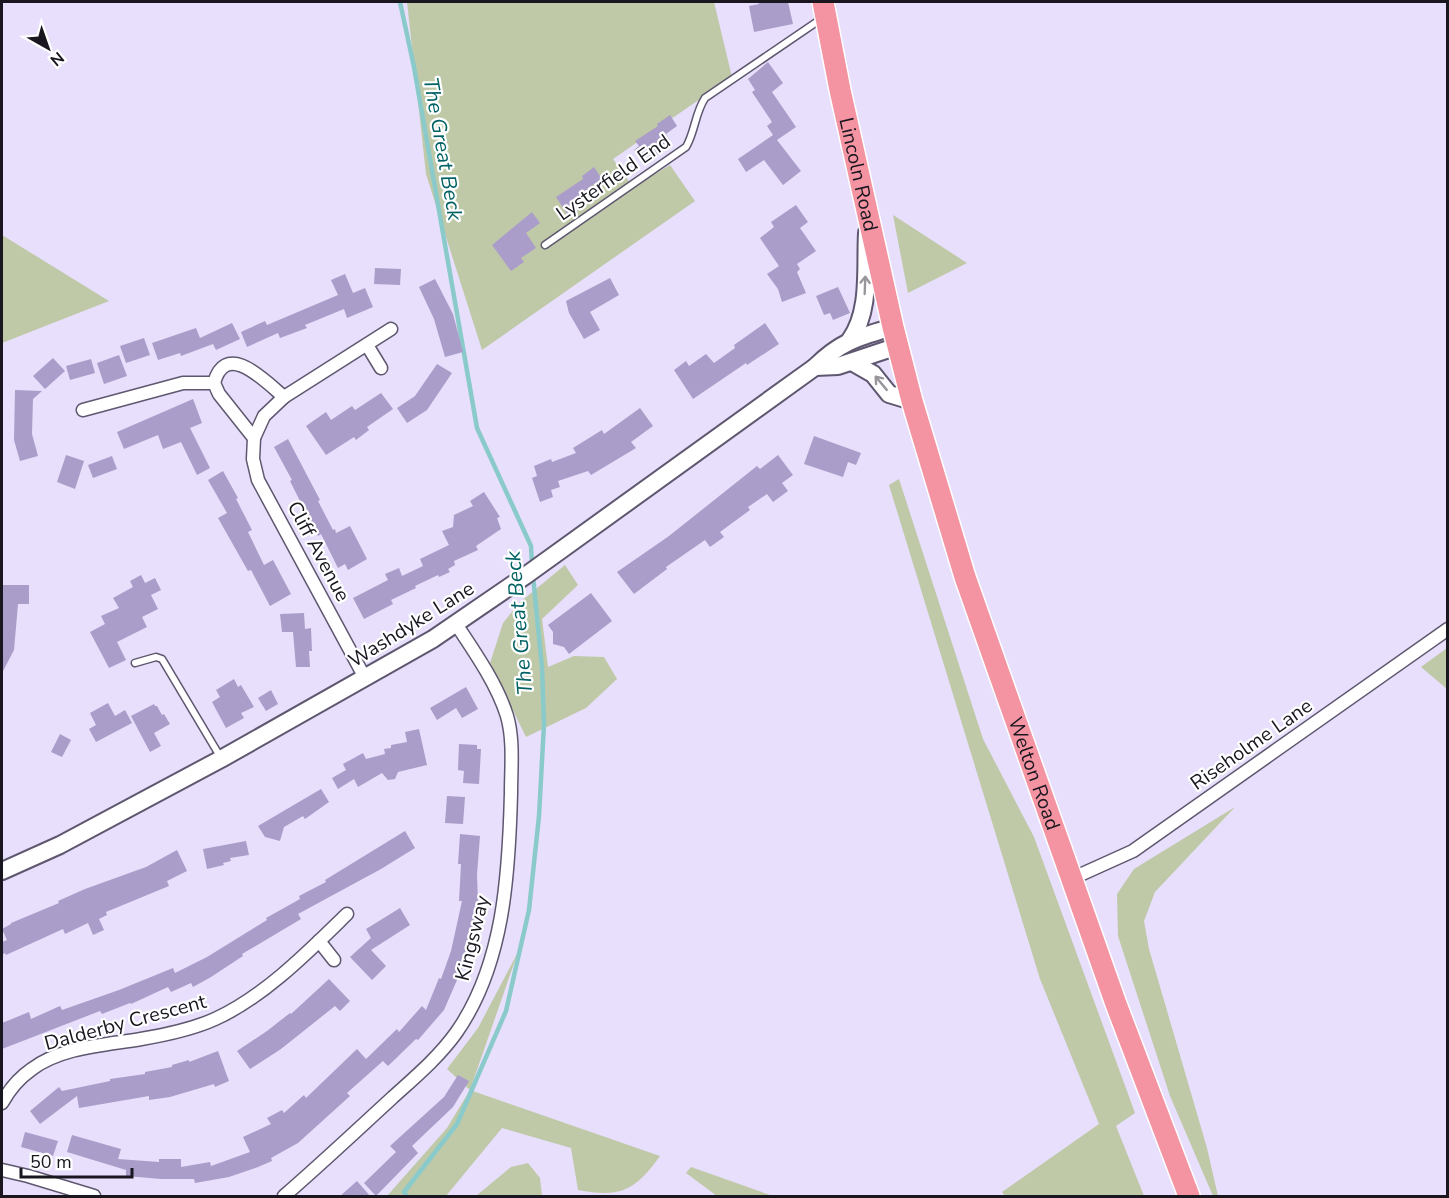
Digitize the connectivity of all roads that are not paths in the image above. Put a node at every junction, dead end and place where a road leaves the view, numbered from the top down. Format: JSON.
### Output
{"nodes":[{"id":1,"x":824,"y":9,"type":"edge"},
{"id":2,"x":867,"y":218,"type":"junction"},
{"id":3,"x":545,"y":245,"type":"dead end"},
{"id":4,"x":391,"y":329,"type":"dead end"},
{"id":5,"x":896,"y":336,"type":"junction"},
{"id":6,"x":850,"y":340,"type":"junction"},
{"id":7,"x":367,"y":345,"type":"junction"},
{"id":8,"x":852,"y":362,"type":"junction"},
{"id":9,"x":815,"y":367,"type":"junction"},
{"id":10,"x":381,"y":368,"type":"dead end"},
{"id":11,"x":214,"y":384,"type":"junction"},
{"id":12,"x":285,"y":397,"type":"junction"},
{"id":13,"x":912,"y":400,"type":"junction"},
{"id":14,"x":83,"y":410,"type":"dead end"},
{"id":15,"x":254,"y":438,"type":"junction"},
{"id":16,"x":456,"y":624,"type":"junction"},
{"id":17,"x":1448,"y":629,"type":"edge"},
{"id":18,"x":135,"y":663,"type":"dead end"},
{"id":19,"x":365,"y":678,"type":"junction"},
{"id":20,"x":221,"y":759,"type":"junction"},
{"id":21,"x":2,"y":871,"type":"edge"},
{"id":22,"x":1071,"y":879,"type":"junction"},
{"id":23,"x":347,"y":914,"type":"dead end"},
{"id":24,"x":319,"y":941,"type":"junction"},
{"id":25,"x":334,"y":960,"type":"dead end"},
{"id":26,"x":2,"y":1103,"type":"edge"},
{"id":27,"x":2,"y":1170,"type":"edge"},
{"id":28,"x":94,"y":1197,"type":"edge"},
{"id":29,"x":284,"y":1197,"type":"edge"},
{"id":30,"x":1189,"y":1197,"type":"edge"}],
"edges":[{"from":1,"to":2,"type":"highway","name":"Lincoln Road"},
{"from":1,"to":3,"type":"lane","name":"Lysterfield End"},
{"from":2,"to":5,"type":"highway","name":"Lincoln Road"},
{"from":6,"to":2,"type":"street","one_way":true},
{"from":4,"to":7,"type":"street"},
{"from":5,"to":6,"type":"street","name":"Washdyke Lane"},
{"from":5,"to":8,"type":"street"},
{"from":5,"to":13,"type":"highway","name":"Welton Road"},
{"from":6,"to":9,"type":"street","name":"Washdyke Lane"},
{"from":7,"to":10,"type":"street"},
{"from":7,"to":12,"type":"street"},
{"from":8,"to":9,"type":"street"},
{"from":13,"to":8,"type":"street","one_way":true},
{"from":9,"to":16,"type":"street","name":"Washdyke Lane"},
{"from":11,"to":12,"type":"street"},
{"from":11,"to":14,"type":"street"},
{"from":11,"to":15,"type":"street"},
{"from":12,"to":15,"type":"street"},
{"from":13,"to":22,"type":"highway","name":"Welton Road"},
{"from":15,"to":19,"type":"street","name":"Cliff Avenue"},
{"from":16,"to":19,"type":"street","name":"Washdyke Lane"},
{"from":16,"to":29,"type":"street","name":"Kingsway"},
{"from":17,"to":22,"type":"street","name":"Riseholme Lane"},
{"from":18,"to":20,"type":"lane"},
{"from":19,"to":20,"type":"street","name":"Washdyke Lane"},
{"from":20,"to":21,"type":"street","name":"Washdyke Lane"},
{"from":22,"to":30,"type":"highway","name":"Welton Road"},
{"from":23,"to":24,"type":"street","name":"Dalderby Crescent"},
{"from":24,"to":25,"type":"street"},
{"from":24,"to":26,"type":"street","name":"Dalderby Crescent"},
{"from":27,"to":28,"type":"street"}]}
